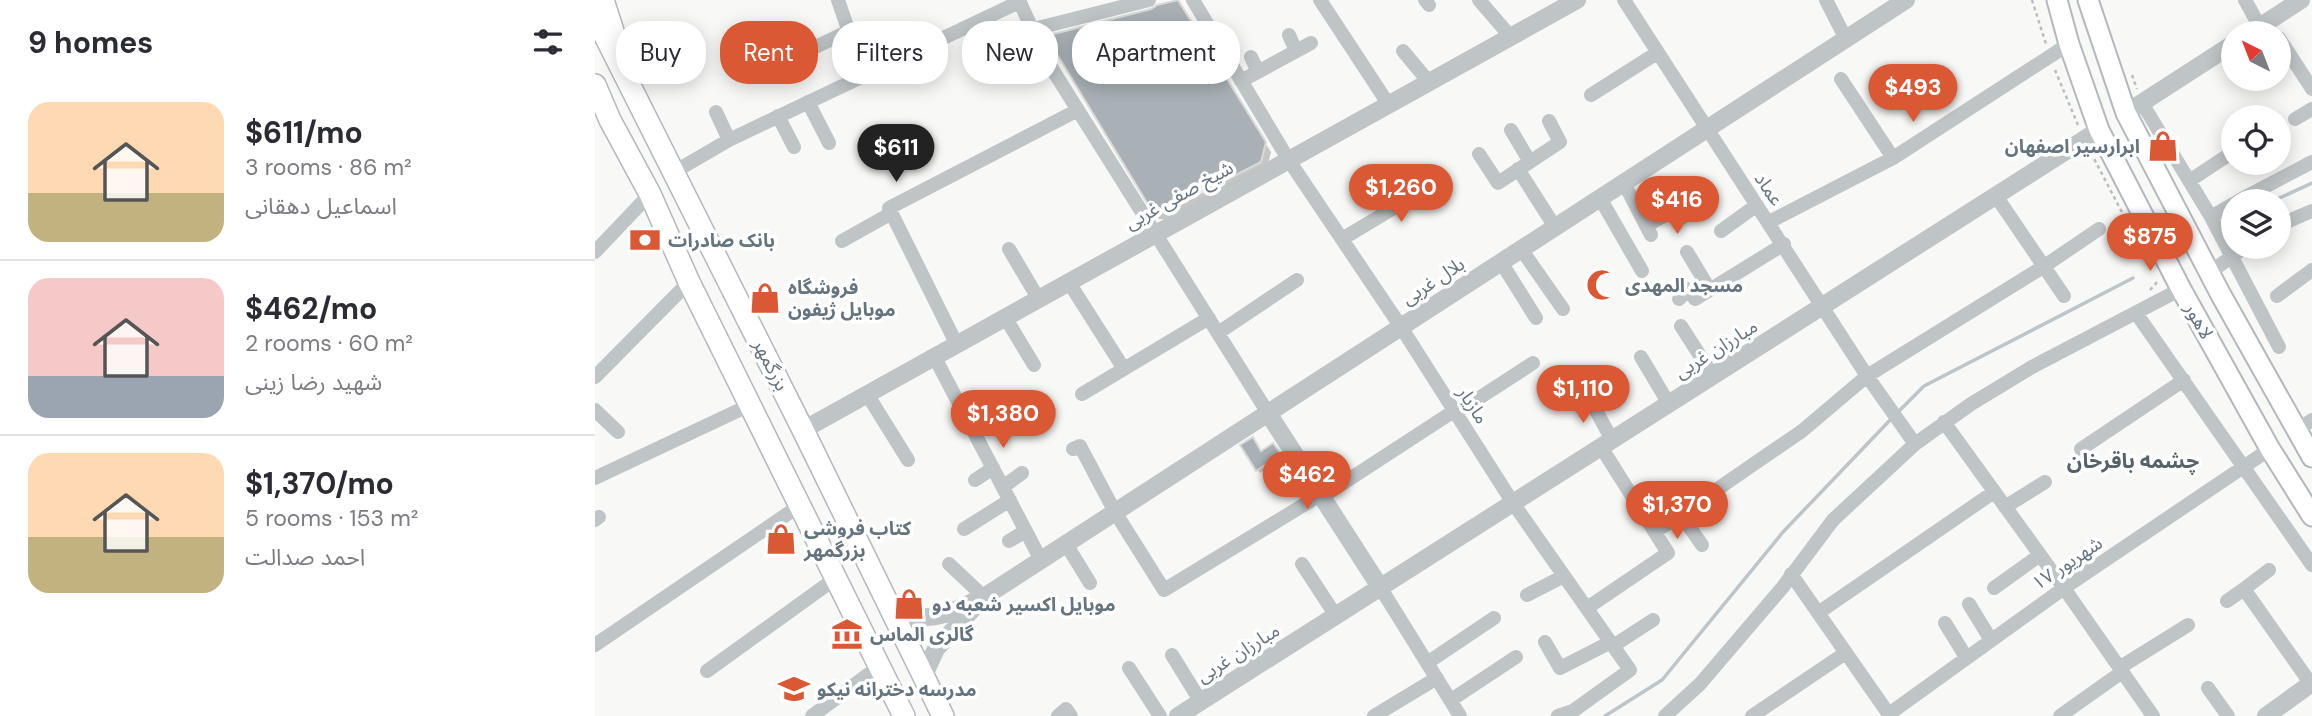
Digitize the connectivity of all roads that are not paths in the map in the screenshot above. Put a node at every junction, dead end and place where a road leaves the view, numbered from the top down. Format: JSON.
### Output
{"nodes":[{"id":1,"x":603,"y":0,"type":"edge"},
{"id":2,"x":838,"y":0,"type":"edge"},
{"id":3,"x":1149,"y":0,"type":"edge"},
{"id":4,"x":1479,"y":0,"type":"edge"},
{"id":5,"x":1577,"y":0,"type":"edge"},
{"id":6,"x":1624,"y":0,"type":"edge"},
{"id":7,"x":1826,"y":0,"type":"edge"},
{"id":8,"x":1906,"y":0,"type":"edge"},
{"id":9,"x":2057,"y":0,"type":"edge"},
{"id":10,"x":2245,"y":0,"type":"edge"},
{"id":11,"x":2301,"y":0,"type":"edge"},
{"id":12,"x":1019,"y":1,"type":"edge"},
{"id":13,"x":1196,"y":1,"type":"edge"},
{"id":14,"x":1323,"y":1,"type":"edge"},
{"id":15,"x":2093,"y":2,"type":"edge"},
{"id":16,"x":595,"y":16,"type":"edge"},
{"id":17,"x":845,"y":21,"type":"edge"},
{"id":18,"x":1027,"y":21,"type":"edge"},
{"id":19,"x":2258,"y":21,"type":"edge"},
{"id":20,"x":2273,"y":21,"type":"edge"},
{"id":21,"x":1058,"y":23,"type":"edge"},
{"id":22,"x":616,"y":32,"type":"edge"},
{"id":23,"x":948,"y":35,"type":"edge"},
{"id":24,"x":1289,"y":35,"type":"dead end"},
{"id":25,"x":1510,"y":36,"type":"junction"},
{"id":26,"x":1846,"y":38,"type":"junction"},
{"id":27,"x":1311,"y":43,"type":"dead end"},
{"id":28,"x":2069,"y":44,"type":"junction"},
{"id":29,"x":616,"y":45,"type":"edge"},
{"id":30,"x":1296,"y":51,"type":"junction"},
{"id":31,"x":1403,"y":51,"type":"dead end"},
{"id":32,"x":2221,"y":52,"type":"edge"},
{"id":33,"x":1657,"y":53,"type":"junction"},
{"id":34,"x":1251,"y":57,"type":"dead end"},
{"id":35,"x":2291,"y":57,"type":"edge"},
{"id":36,"x":1258,"y":72,"type":"junction"},
{"id":37,"x":1058,"y":78,"type":"edge"},
{"id":38,"x":1841,"y":79,"type":"dead end"},
{"id":39,"x":1241,"y":81,"type":"junction"},
{"id":40,"x":1429,"y":82,"type":"junction"},
{"id":41,"x":637,"y":84,"type":"edge"},
{"id":42,"x":847,"y":84,"type":"edge"},
{"id":43,"x":595,"y":85,"type":"edge"},
{"id":44,"x":2312,"y":89,"type":"edge"},
{"id":45,"x":1591,"y":95,"type":"dead end"},
{"id":46,"x":808,"y":102,"type":"junction"},
{"id":47,"x":1388,"y":105,"type":"junction"},
{"id":48,"x":2134,"y":108,"type":"junction"},
{"id":49,"x":2312,"y":109,"type":"edge"},
{"id":50,"x":1078,"y":110,"type":"junction"},
{"id":51,"x":716,"y":112,"type":"dead end"},
{"id":52,"x":600,"y":113,"type":"edge"},
{"id":53,"x":778,"y":116,"type":"junction"},
{"id":54,"x":2295,"y":119,"type":"dead end"},
{"id":55,"x":1549,"y":121,"type":"dead end"},
{"id":56,"x":1510,"y":130,"type":"dead end"},
{"id":57,"x":1706,"y":130,"type":"junction"},
{"id":58,"x":2092,"y":135,"type":"junction"},
{"id":59,"x":729,"y":140,"type":"junction"},
{"id":60,"x":829,"y":144,"type":"dead end"},
{"id":61,"x":794,"y":147,"type":"dead end"},
{"id":62,"x":1479,"y":155,"type":"dead end"},
{"id":63,"x":1893,"y":158,"type":"junction"},
{"id":64,"x":1288,"y":159,"type":"junction"},
{"id":65,"x":2221,"y":161,"type":"edge"},
{"id":66,"x":2312,"y":162,"type":"edge"},
{"id":67,"x":1524,"y":165,"type":"junction"},
{"id":68,"x":674,"y":173,"type":"junction"},
{"id":69,"x":1442,"y":179,"type":"dead end"},
{"id":70,"x":1624,"y":183,"type":"junction"},
{"id":71,"x":2191,"y":185,"type":"junction"},
{"id":72,"x":2261,"y":189,"type":"edge"},
{"id":73,"x":650,"y":194,"type":"junction"},
{"id":74,"x":1996,"y":196,"type":"junction"},
{"id":75,"x":1600,"y":198,"type":"junction"},
{"id":76,"x":2172,"y":204,"type":"junction"},
{"id":77,"x":1757,"y":205,"type":"junction"},
{"id":78,"x":2221,"y":211,"type":"edge"},
{"id":79,"x":2312,"y":211,"type":"edge"},
{"id":80,"x":1692,"y":212,"type":"dead end"},
{"id":81,"x":890,"y":214,"type":"junction"},
{"id":82,"x":2211,"y":217,"type":"junction"},
{"id":83,"x":2291,"y":220,"type":"edge"},
{"id":84,"x":1769,"y":222,"type":"junction"},
{"id":85,"x":2147,"y":224,"type":"junction"},
{"id":86,"x":1555,"y":227,"type":"junction"},
{"id":87,"x":2099,"y":229,"type":"dead end"},
{"id":88,"x":1721,"y":231,"type":"dead end"},
{"id":89,"x":1154,"y":233,"type":"junction"},
{"id":90,"x":2221,"y":237,"type":"edge"},
{"id":91,"x":1342,"y":239,"type":"junction"},
{"id":92,"x":842,"y":242,"type":"dead end"},
{"id":93,"x":1784,"y":244,"type":"junction"},
{"id":94,"x":1009,"y":249,"type":"dead end"},
{"id":95,"x":1521,"y":249,"type":"junction"},
{"id":96,"x":595,"y":252,"type":"edge"},
{"id":97,"x":1687,"y":252,"type":"dead end"},
{"id":98,"x":2231,"y":259,"type":"edge"},
{"id":99,"x":2233,"y":259,"type":"edge"},
{"id":100,"x":1501,"y":262,"type":"junction"},
{"id":101,"x":2043,"y":267,"type":"junction"},
{"id":102,"x":2312,"y":270,"type":"edge"},
{"id":103,"x":1642,"y":271,"type":"dead end"},
{"id":104,"x":2209,"y":274,"type":"junction"},
{"id":105,"x":1297,"y":280,"type":"dead end"},
{"id":106,"x":1068,"y":281,"type":"junction"},
{"id":107,"x":689,"y":282,"type":"junction"},
{"id":108,"x":2181,"y":289,"type":"junction"},
{"id":109,"x":1710,"y":290,"type":"junction"},
{"id":110,"x":2063,"y":296,"type":"dead end"},
{"id":111,"x":2277,"y":296,"type":"dead end"},
{"id":112,"x":1038,"y":298,"type":"junction"},
{"id":113,"x":1679,"y":299,"type":"dead end"},
{"id":114,"x":1823,"y":306,"type":"junction"},
{"id":115,"x":1563,"y":309,"type":"dead end"},
{"id":116,"x":2142,"y":310,"type":"junction"},
{"id":117,"x":1005,"y":317,"type":"junction"},
{"id":118,"x":1209,"y":318,"type":"junction"},
{"id":119,"x":1537,"y":318,"type":"dead end"},
{"id":120,"x":1681,"y":326,"type":"dead end"},
{"id":121,"x":1401,"y":327,"type":"junction"},
{"id":122,"x":1218,"y":333,"type":"junction"},
{"id":123,"x":956,"y":343,"type":"junction"},
{"id":124,"x":2279,"y":348,"type":"dead end"},
{"id":125,"x":934,"y":356,"type":"junction"},
{"id":126,"x":1641,"y":357,"type":"dead end"},
{"id":127,"x":1532,"y":363,"type":"dead end"},
{"id":128,"x":1034,"y":365,"type":"dead end"},
{"id":129,"x":1124,"y":369,"type":"junction"},
{"id":130,"x":1713,"y":376,"type":"junction"},
{"id":131,"x":1867,"y":376,"type":"junction"},
{"id":132,"x":595,"y":377,"type":"edge"},
{"id":133,"x":2184,"y":380,"type":"junction"},
{"id":134,"x":1586,"y":392,"type":"dead end"},
{"id":135,"x":867,"y":394,"type":"junction"},
{"id":136,"x":1082,"y":394,"type":"dead end"},
{"id":137,"x":1669,"y":404,"type":"junction"},
{"id":138,"x":750,"y":405,"type":"junction"},
{"id":139,"x":595,"y":410,"type":"edge"},
{"id":140,"x":1455,"y":412,"type":"junction"},
{"id":141,"x":1268,"y":413,"type":"junction"},
{"id":142,"x":1944,"y":422,"type":"junction"},
{"id":143,"x":2304,"y":425,"type":"edge"},
{"id":144,"x":803,"y":429,"type":"junction"},
{"id":145,"x":618,"y":432,"type":"dead end"},
{"id":146,"x":1606,"y":444,"type":"junction"},
{"id":147,"x":1915,"y":444,"type":"junction"},
{"id":148,"x":1073,"y":449,"type":"dead end"},
{"id":149,"x":2081,"y":449,"type":"dead end"},
{"id":150,"x":2270,"y":449,"type":"junction"},
{"id":151,"x":2312,"y":457,"type":"edge"},
{"id":152,"x":908,"y":460,"type":"dead end"},
{"id":153,"x":993,"y":468,"type":"junction"},
{"id":154,"x":2245,"y":468,"type":"junction"},
{"id":155,"x":1022,"y":473,"type":"dead end"},
{"id":156,"x":595,"y":478,"type":"edge"},
{"id":157,"x":975,"y":480,"type":"dead end"},
{"id":158,"x":2045,"y":482,"type":"dead end"},
{"id":159,"x":1994,"y":492,"type":"junction"},
{"id":160,"x":1007,"y":494,"type":"junction"},
{"id":161,"x":1321,"y":496,"type":"junction"},
{"id":162,"x":1513,"y":503,"type":"junction"},
{"id":163,"x":799,"y":506,"type":"junction"},
{"id":164,"x":2005,"y":507,"type":"junction"},
{"id":165,"x":1115,"y":512,"type":"junction"},
{"id":166,"x":1681,"y":515,"type":"junction"},
{"id":167,"x":2312,"y":516,"type":"edge"},
{"id":168,"x":964,"y":529,"type":"dead end"},
{"id":169,"x":1026,"y":531,"type":"junction"},
{"id":170,"x":1655,"y":532,"type":"junction"},
{"id":171,"x":1009,"y":541,"type":"dead end"},
{"id":172,"x":1066,"y":544,"type":"junction"},
{"id":173,"x":1702,"y":546,"type":"dead end"},
{"id":174,"x":2040,"y":555,"type":"junction"},
{"id":175,"x":1041,"y":559,"type":"junction"},
{"id":176,"x":949,"y":564,"type":"dead end"},
{"id":177,"x":1302,"y":564,"type":"dead end"},
{"id":178,"x":2312,"y":565,"type":"edge"},
{"id":179,"x":2269,"y":570,"type":"dead end"},
{"id":180,"x":1790,"y":574,"type":"junction"},
{"id":181,"x":1564,"y":576,"type":"junction"},
{"id":182,"x":836,"y":578,"type":"junction"},
{"id":183,"x":1090,"y":583,"type":"dead end"},
{"id":184,"x":1381,"y":587,"type":"junction"},
{"id":185,"x":1994,"y":588,"type":"dead end"},
{"id":186,"x":2064,"y":588,"type":"junction"},
{"id":187,"x":2244,"y":589,"type":"junction"},
{"id":188,"x":1527,"y":595,"type":"dead end"},
{"id":189,"x":984,"y":597,"type":"junction"},
{"id":190,"x":2227,"y":601,"type":"dead end"},
{"id":191,"x":1969,"y":604,"type":"dead end"},
{"id":192,"x":1587,"y":608,"type":"junction"},
{"id":193,"x":1818,"y":613,"type":"junction"},
{"id":194,"x":893,"y":614,"type":"junction"},
{"id":195,"x":1336,"y":616,"type":"junction"},
{"id":196,"x":1494,"y":618,"type":"dead end"},
{"id":197,"x":1653,"y":620,"type":"dead end"},
{"id":198,"x":1945,"y":623,"type":"dead end"},
{"id":199,"x":2187,"y":625,"type":"dead end"},
{"id":200,"x":598,"y":638,"type":"edge"},
{"id":201,"x":1991,"y":639,"type":"junction"},
{"id":202,"x":1545,"y":642,"type":"dead end"},
{"id":203,"x":1612,"y":644,"type":"junction"},
{"id":204,"x":1845,"y":654,"type":"junction"},
{"id":205,"x":1172,"y":655,"type":"dead end"},
{"id":206,"x":1515,"y":657,"type":"dead end"},
{"id":207,"x":1966,"y":657,"type":"junction"},
{"id":208,"x":1427,"y":663,"type":"junction"},
{"id":209,"x":880,"y":667,"type":"junction"},
{"id":210,"x":1129,"y":668,"type":"dead end"},
{"id":211,"x":2121,"y":670,"type":"junction"},
{"id":212,"x":707,"y":671,"type":"dead end"},
{"id":213,"x":923,"y":677,"type":"junction"},
{"id":214,"x":1437,"y":678,"type":"junction"},
{"id":215,"x":2311,"y":683,"type":"edge"},
{"id":216,"x":2208,"y":688,"type":"dead end"},
{"id":217,"x":1451,"y":701,"type":"junction"},
{"id":218,"x":1201,"y":702,"type":"junction"},
{"id":219,"x":1576,"y":714,"type":"edge"},
{"id":220,"x":1884,"y":714,"type":"edge"},
{"id":221,"x":812,"y":716,"type":"edge"},
{"id":222,"x":904,"y":716,"type":"edge"},
{"id":223,"x":943,"y":716,"type":"edge"},
{"id":224,"x":1058,"y":716,"type":"edge"},
{"id":225,"x":1071,"y":716,"type":"edge"},
{"id":226,"x":1160,"y":716,"type":"edge"},
{"id":227,"x":1178,"y":716,"type":"edge"},
{"id":228,"x":1374,"y":716,"type":"edge"},
{"id":229,"x":1460,"y":716,"type":"edge"},
{"id":230,"x":1558,"y":716,"type":"edge"},
{"id":231,"x":1665,"y":716,"type":"edge"},
{"id":232,"x":1752,"y":716,"type":"edge"},
{"id":233,"x":2060,"y":716,"type":"edge"},
{"id":234,"x":2153,"y":716,"type":"edge"},
{"id":235,"x":2228,"y":716,"type":"edge"},
{"id":236,"x":2266,"y":716,"type":"edge"}],
"edges":[{"from":1,"to":22,"type":"main road"},
{"from":2,"to":17,"type":"street"},
{"from":3,"to":21,"type":"street"},
{"from":4,"to":25,"type":"street"},
{"from":5,"to":25,"type":"street","name":"شیخ صفی غربی"},
{"from":6,"to":33,"type":"street","name":"عماد"},
{"from":7,"to":26,"type":"street"},
{"from":8,"to":26,"type":"street","name":"بلال غربی"},
{"from":9,"to":28,"type":"main road","name":"لاهور"},
{"from":10,"to":19,"type":"street"},
{"from":11,"to":20,"type":"street"},
{"from":12,"to":18,"type":"street"},
{"from":12,"to":23,"type":"street"},
{"from":13,"to":39,"type":"street","name":"مازیار"},
{"from":14,"to":47,"type":"street"},
{"from":15,"to":48,"type":"main road","name":"لاهور"},
{"from":16,"to":29,"type":"main road","name":"بزرگمهر"},
{"from":24,"to":30,"type":"street"},
{"from":25,"to":40,"type":"street","name":"شیخ صفی غربی"},
{"from":26,"to":57,"type":"street","name":"بلال غربی"},
{"from":27,"to":30,"type":"street"},
{"from":28,"to":58,"type":"main road","name":"لاهور"},
{"from":28,"to":63,"type":"street"},
{"from":30,"to":36,"type":"street"},
{"from":31,"to":40,"type":"street"},
{"from":32,"to":48,"type":"street"},
{"from":33,"to":45,"type":"street"},
{"from":33,"to":57,"type":"street","name":"عماد"},
{"from":34,"to":36,"type":"street"},
{"from":35,"to":44,"type":"street"},
{"from":36,"to":39,"type":"street"},
{"from":37,"to":50,"type":"street"},
{"from":38,"to":63,"type":"street"},
{"from":39,"to":64,"type":"street","name":"مازیار"},
{"from":40,"to":47,"type":"street","name":"شیخ صفی غربی"},
{"from":41,"to":68,"type":"main road","name":"بزرگمهر"},
{"from":42,"to":46,"type":"street"},
{"from":43,"to":52,"type":"main road","name":"بزرگمهر"},
{"from":46,"to":53,"type":"street"},
{"from":46,"to":60,"type":"street"},
{"from":47,"to":64,"type":"street","name":"شیخ صفی غربی"},
{"from":48,"to":71,"type":"street"},
{"from":48,"to":76,"type":"main road","name":"لاهور"},
{"from":49,"to":54,"type":"street"},
{"from":50,"to":81,"type":"street"},
{"from":50,"to":89,"type":"street"},
{"from":51,"to":59,"type":"street"},
{"from":52,"to":73,"type":"main road","name":"بزرگمهر"},
{"from":53,"to":59,"type":"street"},
{"from":53,"to":61,"type":"street"},
{"from":55,"to":67,"type":"street"},
{"from":56,"to":67,"type":"street"},
{"from":57,"to":70,"type":"street","name":"بلال غربی"},
{"from":57,"to":77,"type":"street","name":"عماد"},
{"from":58,"to":74,"type":"street","name":"مبارزان غربی"},
{"from":58,"to":85,"type":"main road","name":"لاهور"},
{"from":59,"to":68,"type":"street"},
{"from":62,"to":67,"type":"street"},
{"from":63,"to":84,"type":"street"},
{"from":64,"to":89,"type":"street","name":"شیخ صفی غربی"},
{"from":64,"to":91,"type":"street","name":"مازیار"},
{"from":65,"to":71,"type":"street"},
{"from":66,"to":72,"type":"street"},
{"from":67,"to":86,"type":"street"},
{"from":68,"to":144,"type":"main road","name":"بزرگمهر"},
{"from":69,"to":91,"type":"street"},
{"from":70,"to":75,"type":"street","name":"بلال غربی"},
{"from":70,"to":80,"type":"street"},
{"from":71,"to":76,"type":"street"},
{"from":71,"to":82,"type":"street"},
{"from":73,"to":96,"type":"street"},
{"from":73,"to":107,"type":"main road","name":"بزرگمهر"},
{"from":74,"to":101,"type":"street"},
{"from":74,"to":114,"type":"street","name":"مبارزان غربی"},
{"from":75,"to":86,"type":"street","name":"بلال غربی"},
{"from":75,"to":103,"type":"street"},
{"from":76,"to":85,"type":"main road"},
{"from":76,"to":104,"type":"main road","name":"لاهور"},
{"from":77,"to":84,"type":"street","name":"عماد"},
{"from":77,"to":88,"type":"street"},
{"from":78,"to":82,"type":"street"},
{"from":79,"to":83,"type":"street"},
{"from":81,"to":92,"type":"street"},
{"from":81,"to":123,"type":"street"},
{"from":82,"to":90,"type":"street"},
{"from":84,"to":93,"type":"street","name":"عماد"},
{"from":85,"to":108,"type":"main road","name":"لاهور"},
{"from":86,"to":95,"type":"street","name":"بلال غربی"},
{"from":87,"to":101,"type":"street"},
{"from":89,"to":106,"type":"street","name":"شیخ صفی غربی"},
{"from":89,"to":118,"type":"street"},
{"from":91,"to":121,"type":"street","name":"مازیار"},
{"from":93,"to":109,"type":"street"},
{"from":93,"to":114,"type":"street","name":"عماد"},
{"from":94,"to":112,"type":"street"},
{"from":95,"to":100,"type":"street","name":"بلال غربی"},
{"from":95,"to":115,"type":"street"},
{"from":97,"to":109,"type":"street"},
{"from":98,"to":104,"type":"street"},
{"from":99,"to":124,"type":"street"},
{"from":100,"to":119,"type":"street"},
{"from":100,"to":121,"type":"street","name":"بلال غربی"},
{"from":101,"to":110,"type":"street"},
{"from":101,"to":131,"type":"street"},
{"from":102,"to":111,"type":"street"},
{"from":104,"to":143,"type":"main road","name":"لاهور"},
{"from":105,"to":122,"type":"street"},
{"from":106,"to":112,"type":"street","name":"شیخ صفی غربی"},
{"from":106,"to":129,"type":"street"},
{"from":107,"to":132,"type":"street"},
{"from":107,"to":138,"type":"main road","name":"بزرگمهر"},
{"from":108,"to":116,"type":"street"},
{"from":108,"to":150,"type":"main road","name":"لاهور"},
{"from":109,"to":113,"type":"street"},
{"from":112,"to":117,"type":"street","name":"شیخ صفی غربی"},
{"from":114,"to":130,"type":"street","name":"مبارزان غربی"},
{"from":114,"to":131,"type":"street","name":"عماد"},
{"from":116,"to":133,"type":"street"},
{"from":116,"to":142,"type":"street"},
{"from":117,"to":123,"type":"street","name":"شیخ صفی غربی"},
{"from":117,"to":128,"type":"street"},
{"from":118,"to":122,"type":"street"},
{"from":118,"to":129,"type":"street"},
{"from":120,"to":130,"type":"street"},
{"from":121,"to":140,"type":"street","name":"مازیار"},
{"from":121,"to":141,"type":"street","name":"بلال غربی"},
{"from":122,"to":141,"type":"street"},
{"from":123,"to":125,"type":"street","name":"شیخ صفی غربی"},
{"from":125,"to":135,"type":"street","name":"شیخ صفی غربی"},
{"from":125,"to":153,"type":"street"},
{"from":126,"to":137,"type":"street"},
{"from":127,"to":140,"type":"street"},
{"from":129,"to":136,"type":"street"},
{"from":130,"to":137,"type":"street","name":"مبارزان غربی"},
{"from":131,"to":147,"type":"street","name":"عماد"},
{"from":131,"to":166,"type":"street"},
{"from":133,"to":149,"type":"street"},
{"from":133,"to":154,"type":"street"},
{"from":134,"to":146,"type":"street"},
{"from":135,"to":144,"type":"street","name":"شیخ صفی غربی"},
{"from":135,"to":152,"type":"street"},
{"from":137,"to":146,"type":"street","name":"مبارزان غربی"},
{"from":138,"to":156,"type":"street"},
{"from":138,"to":163,"type":"main road","name":"بزرگمهر"},
{"from":139,"to":145,"type":"street"},
{"from":140,"to":161,"type":"street"},
{"from":140,"to":162,"type":"street","name":"مازیار"},
{"from":141,"to":161,"type":"street"},
{"from":141,"to":165,"type":"street","name":"بلال غربی"},
{"from":142,"to":147,"type":"street"},
{"from":142,"to":159,"type":"street"},
{"from":143,"to":151,"type":"main road","name":"لاهور"},
{"from":144,"to":194,"type":"main road","name":"بزرگمهر"},
{"from":146,"to":162,"type":"street","name":"مبارزان غربی"},
{"from":146,"to":170,"type":"street"},
{"from":147,"to":180,"type":"street"},
{"from":148,"to":165,"type":"street"},
{"from":150,"to":154,"type":"street","name":"۱۷ شهریور"},
{"from":150,"to":167,"type":"main road","name":"لاهور"},
{"from":153,"to":157,"type":"street"},
{"from":153,"to":160,"type":"street"},
{"from":154,"to":178,"type":"street"},
{"from":154,"to":186,"type":"street","name":"۱۷ شهریور"},
{"from":155,"to":160,"type":"street"},
{"from":158,"to":164,"type":"street"},
{"from":159,"to":164,"type":"street"},
{"from":159,"to":193,"type":"street"},
{"from":160,"to":168,"type":"street"},
{"from":160,"to":169,"type":"street"},
{"from":161,"to":165,"type":"street"},
{"from":161,"to":184,"type":"street"},
{"from":162,"to":181,"type":"street","name":"مازیار"},
{"from":162,"to":184,"type":"street","name":"مبارزان غربی"},
{"from":163,"to":182,"type":"main road","name":"بزرگمهر"},
{"from":163,"to":200,"type":"street"},
{"from":164,"to":174,"type":"street"},
{"from":165,"to":172,"type":"street","name":"بلال غربی"},
{"from":166,"to":170,"type":"street"},
{"from":166,"to":173,"type":"street"},
{"from":169,"to":171,"type":"street"},
{"from":169,"to":175,"type":"street"},
{"from":170,"to":192,"type":"street"},
{"from":172,"to":175,"type":"street","name":"بلال غربی"},
{"from":172,"to":183,"type":"street"},
{"from":174,"to":185,"type":"street"},
{"from":174,"to":186,"type":"street"},
{"from":175,"to":189,"type":"street","name":"بلال غربی"},
{"from":176,"to":189,"type":"street"},
{"from":177,"to":195,"type":"street"},
{"from":179,"to":187,"type":"street"},
{"from":180,"to":193,"type":"street"},
{"from":180,"to":231,"type":"street"},
{"from":181,"to":188,"type":"street"},
{"from":181,"to":192,"type":"street","name":"مازیار"},
{"from":182,"to":209,"type":"main road","name":"بزرگمهر"},
{"from":182,"to":212,"type":"street"},
{"from":184,"to":195,"type":"street","name":"مبارزان غربی"},
{"from":184,"to":208,"type":"street"},
{"from":186,"to":201,"type":"street","name":"۱۷ شهریور"},
{"from":186,"to":211,"type":"street"},
{"from":187,"to":190,"type":"street"},
{"from":187,"to":215,"type":"street"},
{"from":189,"to":194,"type":"street"},
{"from":189,"to":213,"type":"street"},
{"from":191,"to":201,"type":"street"},
{"from":192,"to":203,"type":"street","name":"مازیار"},
{"from":193,"to":204,"type":"street"},
{"from":194,"to":213,"type":"main road","name":"بزرگمهر"},
{"from":195,"to":218,"type":"street","name":"مبارزان غربی"},
{"from":196,"to":208,"type":"street"},
{"from":197,"to":203,"type":"street"},
{"from":198,"to":207,"type":"street"},
{"from":199,"to":211,"type":"street"},
{"from":201,"to":207,"type":"street","name":"۱۷ شهریور"},
{"from":202,"to":203,"type":"street"},
{"from":203,"to":219,"type":"street","name":"مازیار"},
{"from":204,"to":220,"type":"street"},
{"from":204,"to":232,"type":"street"},
{"from":205,"to":218,"type":"street"},
{"from":206,"to":217,"type":"street"},
{"from":207,"to":220,"type":"street","name":"۱۷ شهریور"},
{"from":208,"to":214,"type":"street"},
{"from":209,"to":221,"type":"street"},
{"from":209,"to":222,"type":"main road","name":"بزرگمهر"},
{"from":210,"to":226,"type":"street"},
{"from":211,"to":233,"type":"street"},
{"from":211,"to":234,"type":"street"},
{"from":213,"to":223,"type":"main road","name":"بزرگمهر"},
{"from":214,"to":217,"type":"street"},
{"from":214,"to":228,"type":"street"},
{"from":215,"to":236,"type":"street"},
{"from":216,"to":235,"type":"street"},
{"from":217,"to":229,"type":"street"},
{"from":218,"to":227,"type":"street","name":"مبارزان غربی"},
{"from":219,"to":230,"type":"street"},
{"from":224,"to":225,"type":"street"}]}
